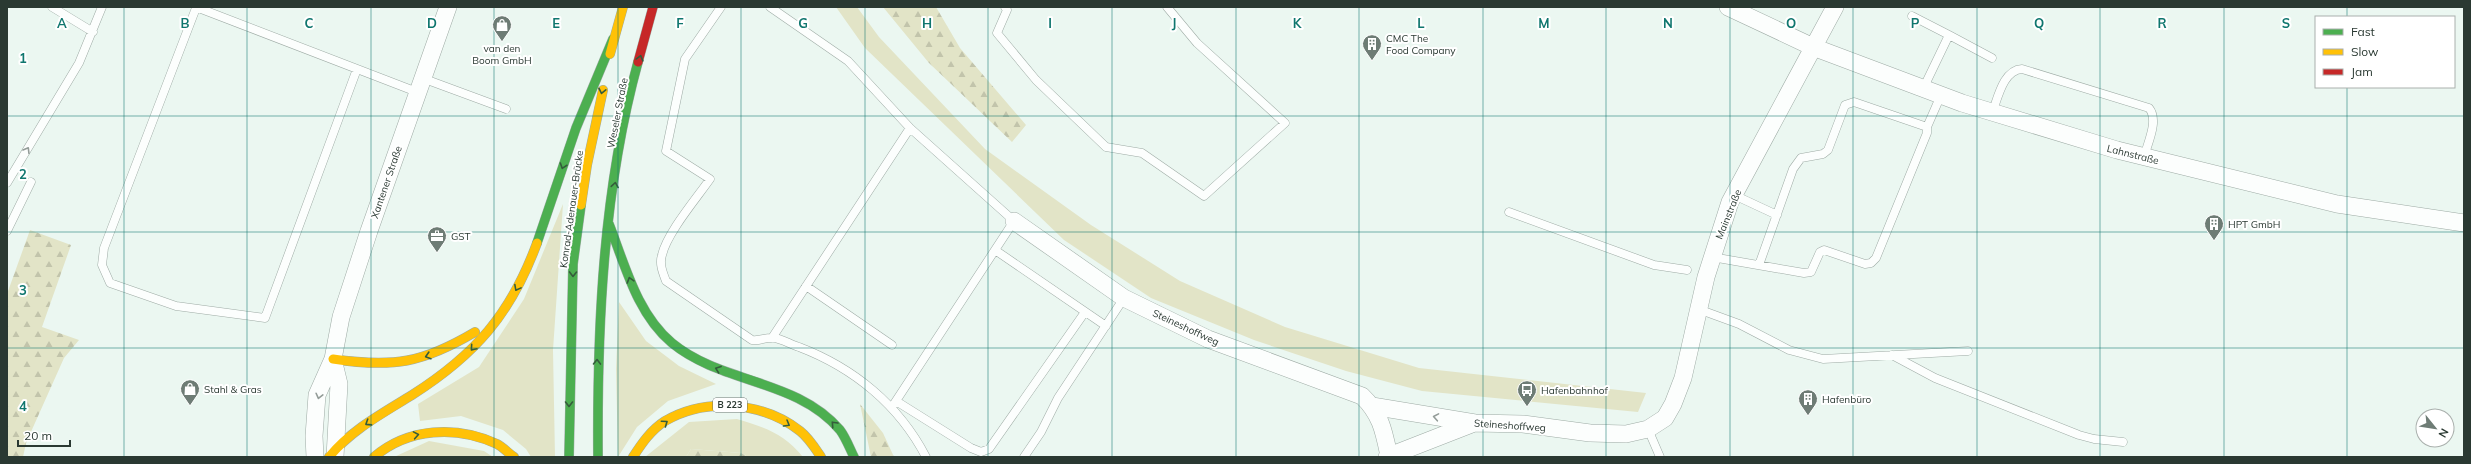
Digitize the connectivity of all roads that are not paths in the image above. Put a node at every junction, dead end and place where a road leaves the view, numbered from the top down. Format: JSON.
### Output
{"nodes":[{"id":1,"x":52,"y":7,"type":"edge"},
{"id":2,"x":102,"y":7,"type":"edge"},
{"id":3,"x":196,"y":7,"type":"edge"},
{"id":4,"x":448,"y":7,"type":"edge"},
{"id":5,"x":623,"y":7,"type":"edge"},
{"id":6,"x":653,"y":7,"type":"edge"},
{"id":7,"x":721,"y":7,"type":"edge"},
{"id":8,"x":770,"y":7,"type":"edge"},
{"id":9,"x":1005,"y":7,"type":"edge"},
{"id":10,"x":1167,"y":7,"type":"edge"},
{"id":11,"x":1728,"y":7,"type":"edge"},
{"id":12,"x":1835,"y":7,"type":"edge"},
{"id":13,"x":1912,"y":16,"type":"dead end"},
{"id":14,"x":93,"y":32,"type":"junction"},
{"id":15,"x":1950,"y":35,"type":"junction"},
{"id":16,"x":613,"y":39,"type":"junction"},
{"id":17,"x":1813,"y":47,"type":"junction"},
{"id":18,"x":1992,"y":58,"type":"dead end"},
{"id":19,"x":357,"y":69,"type":"junction"},
{"id":20,"x":420,"y":85,"type":"junction"},
{"id":21,"x":1923,"y":89,"type":"junction"},
{"id":22,"x":1940,"y":95,"type":"junction"},
{"id":23,"x":506,"y":109,"type":"dead end"},
{"id":24,"x":1992,"y":113,"type":"junction"},
{"id":25,"x":1927,"y":127,"type":"junction"},
{"id":26,"x":910,"y":128,"type":"junction"},
{"id":27,"x":2144,"y":157,"type":"junction"},
{"id":28,"x":31,"y":182,"type":"dead end"},
{"id":29,"x":7,"y":184,"type":"edge"},
{"id":30,"x":1734,"y":195,"type":"junction"},
{"id":31,"x":1509,"y":212,"type":"dead end"},
{"id":32,"x":1777,"y":215,"type":"junction"},
{"id":33,"x":1014,"y":221,"type":"junction"},
{"id":34,"x":2464,"y":223,"type":"edge"},
{"id":35,"x":609,"y":224,"type":"junction"},
{"id":36,"x":7,"y":230,"type":"edge"},
{"id":37,"x":995,"y":250,"type":"junction"},
{"id":38,"x":1712,"y":257,"type":"junction"},
{"id":39,"x":1759,"y":265,"type":"junction"},
{"id":40,"x":1687,"y":270,"type":"dead end"},
{"id":41,"x":806,"y":286,"type":"junction"},
{"id":42,"x":1124,"y":298,"type":"junction"},
{"id":43,"x":1698,"y":309,"type":"junction"},
{"id":44,"x":1085,"y":312,"type":"junction"},
{"id":45,"x":498,"y":318,"type":"junction"},
{"id":46,"x":1106,"y":326,"type":"junction"},
{"id":47,"x":772,"y":338,"type":"junction"},
{"id":48,"x":892,"y":345,"type":"dead end"},
{"id":49,"x":1968,"y":351,"type":"dead end"},
{"id":50,"x":1892,"y":356,"type":"junction"},
{"id":51,"x":333,"y":360,"type":"junction"},
{"id":52,"x":894,"y":404,"type":"junction"},
{"id":53,"x":1372,"y":406,"type":"junction"},
{"id":54,"x":1475,"y":423,"type":"junction"},
{"id":55,"x":1648,"y":429,"type":"junction"},
{"id":56,"x":2123,"y":442,"type":"dead end"},
{"id":57,"x":333,"y":454,"type":"edge"},
{"id":58,"x":315,"y":457,"type":"edge"},
{"id":59,"x":374,"y":457,"type":"edge"},
{"id":60,"x":514,"y":457,"type":"edge"},
{"id":61,"x":569,"y":457,"type":"edge"},
{"id":62,"x":598,"y":457,"type":"edge"},
{"id":63,"x":633,"y":457,"type":"edge"},
{"id":64,"x":821,"y":457,"type":"edge"},
{"id":65,"x":854,"y":457,"type":"edge"},
{"id":66,"x":926,"y":457,"type":"edge"},
{"id":67,"x":1024,"y":457,"type":"edge"},
{"id":68,"x":1388,"y":457,"type":"edge"},
{"id":69,"x":1660,"y":457,"type":"edge"}],
"edges":[{"from":1,"to":14,"type":"lane"},
{"from":2,"to":14,"type":"lane"},
{"from":3,"to":19,"type":"lane"},
{"from":3,"to":19,"type":"lane"},
{"from":4,"to":20,"type":"street","name":"Xantener Straße"},
{"from":5,"to":16,"type":"main road"},
{"from":35,"to":6,"type":"main road","name":"Weseler Straße","one_way":true},
{"from":7,"to":47,"type":"lane"},
{"from":8,"to":26,"type":"lane"},
{"from":9,"to":10,"type":"lane"},
{"from":11,"to":17,"type":"street","name":"Lahnstraße"},
{"from":12,"to":17,"type":"street","name":"Mainstraße"},
{"from":13,"to":15,"type":"lane"},
{"from":29,"to":14,"type":"lane","one_way":true},
{"from":15,"to":18,"type":"lane"},
{"from":15,"to":21,"type":"lane"},
{"from":16,"to":45,"type":"main road","one_way":true},
{"from":16,"to":61,"type":"main road","name":"Konrad-Adenauer-Brücke","one_way":true},
{"from":17,"to":21,"type":"street","name":"Lahnstraße"},
{"from":17,"to":30,"type":"street","name":"Mainstraße"},
{"from":19,"to":20,"type":"lane"},
{"from":20,"to":23,"type":"lane"},
{"from":20,"to":51,"type":"street","name":"Xantener Straße"},
{"from":21,"to":22,"type":"street","name":"Lahnstraße"},
{"from":22,"to":24,"type":"street","name":"Lahnstraße"},
{"from":22,"to":25,"type":"lane"},
{"from":24,"to":27,"type":"street","name":"Lahnstraße"},
{"from":24,"to":27,"type":"lane"},
{"from":25,"to":32,"type":"lane"},
{"from":25,"to":39,"type":"lane"},
{"from":26,"to":33,"type":"lane"},
{"from":26,"to":41,"type":"lane"},
{"from":27,"to":34,"type":"street","name":"Lahnstraße"},
{"from":28,"to":36,"type":"lane"},
{"from":30,"to":32,"type":"lane"},
{"from":30,"to":38,"type":"street","name":"Mainstraße"},
{"from":31,"to":40,"type":"lane"},
{"from":32,"to":39,"type":"lane"},
{"from":33,"to":37,"type":"lane"},
{"from":33,"to":42,"type":"street","name":"Steineshoffweg"},
{"from":62,"to":35,"type":"main road","one_way":true},
{"from":65,"to":35,"type":"main road","one_way":true},
{"from":37,"to":44,"type":"lane"},
{"from":37,"to":52,"type":"lane"},
{"from":38,"to":39,"type":"lane"},
{"from":38,"to":43,"type":"street","name":"Mainstraße"},
{"from":41,"to":47,"type":"lane"},
{"from":41,"to":48,"type":"lane"},
{"from":42,"to":46,"type":"lane"},
{"from":42,"to":53,"type":"street","name":"Steineshoffweg"},
{"from":43,"to":50,"type":"lane"},
{"from":43,"to":55,"type":"street","name":"Mainstraße"},
{"from":44,"to":46,"type":"lane"},
{"from":44,"to":52,"type":"lane"},
{"from":45,"to":51,"type":"main road","one_way":true},
{"from":45,"to":57,"type":"main road","one_way":true},
{"from":46,"to":67,"type":"lane"},
{"from":47,"to":52,"type":"lane"},
{"from":49,"to":50,"type":"lane"},
{"from":50,"to":56,"type":"lane"},
{"from":51,"to":57,"type":"street","name":"Xantener Straße"},
{"from":51,"to":58,"type":"street","name":"Xantener Straße","one_way":true},
{"from":52,"to":66,"type":"lane"},
{"from":54,"to":53,"type":"street","name":"Steineshoffweg","one_way":true},
{"from":53,"to":68,"type":"street","name":"Steineshoffweg"},
{"from":54,"to":55,"type":"street","name":"Steineshoffweg"},
{"from":54,"to":68,"type":"street"},
{"from":55,"to":69,"type":"lane"},
{"from":59,"to":60,"type":"main road","one_way":true},
{"from":63,"to":64,"type":"main road","number":"B 223","one_way":true}]}
